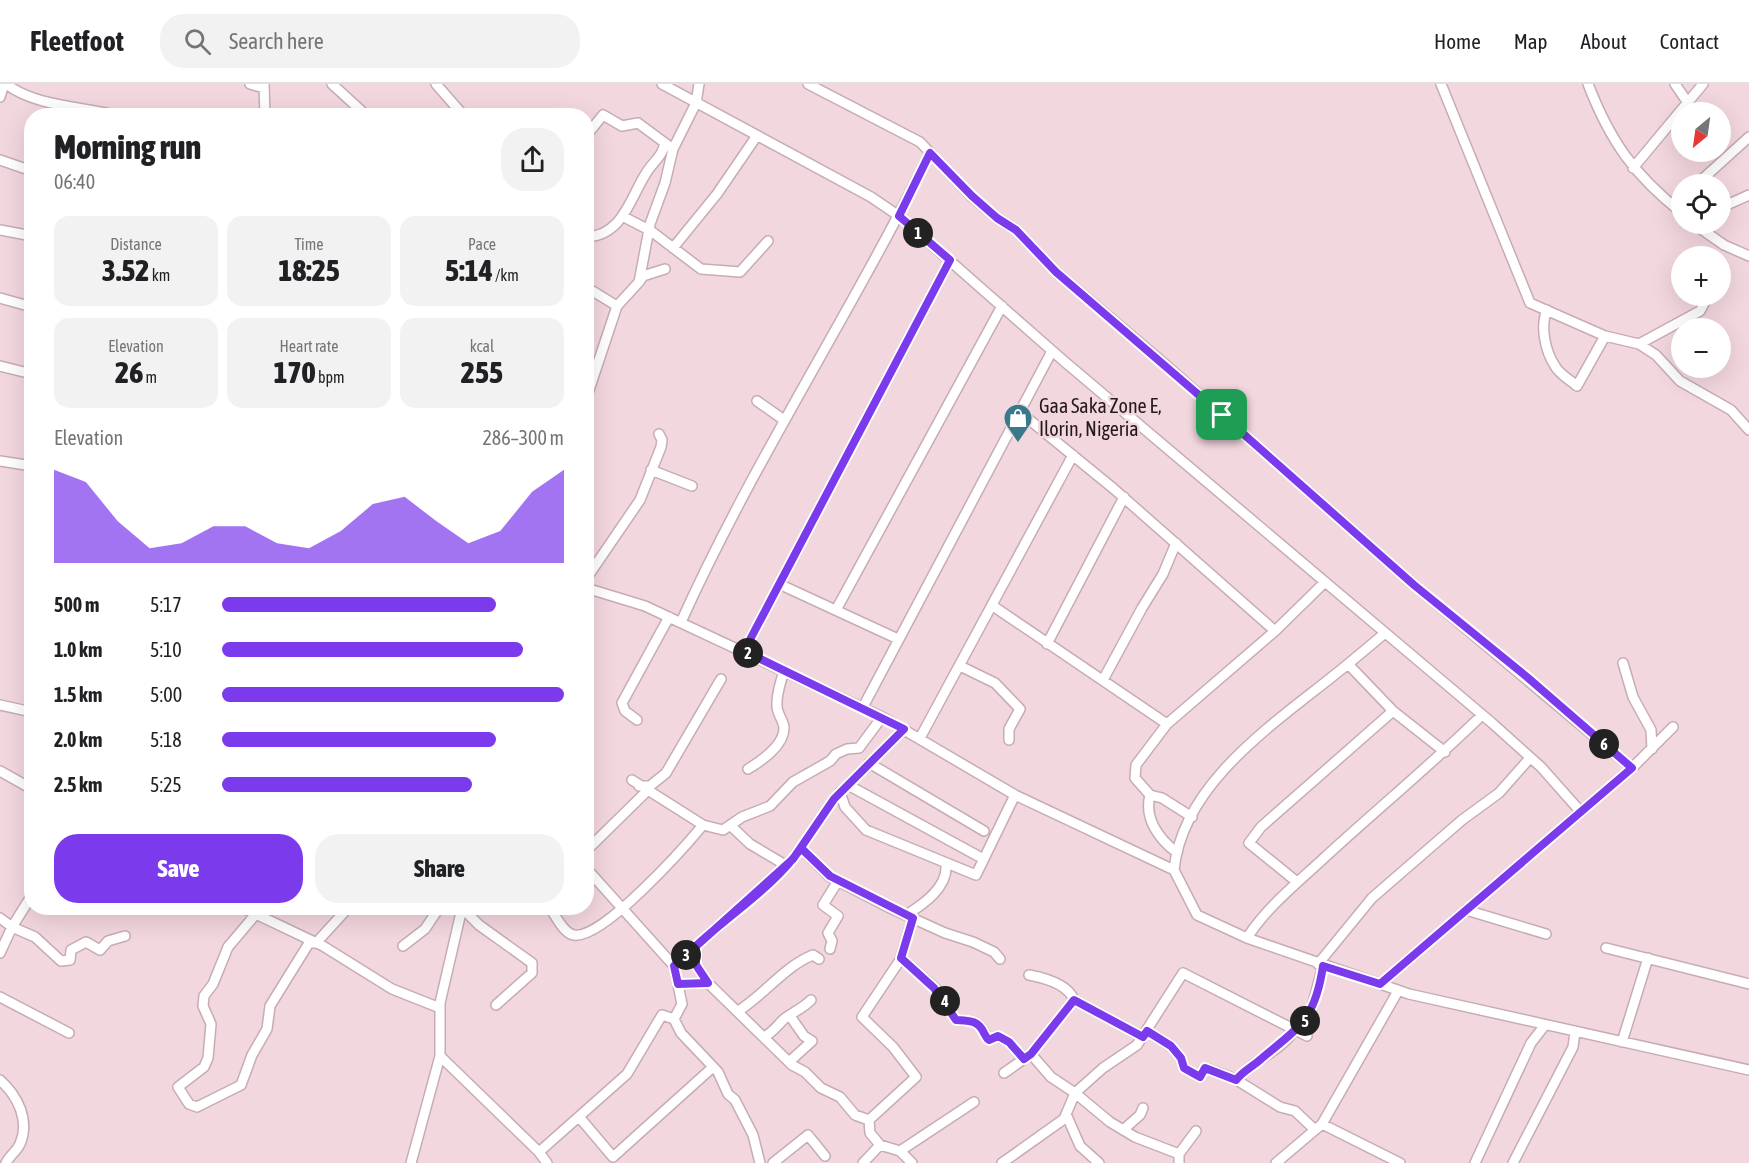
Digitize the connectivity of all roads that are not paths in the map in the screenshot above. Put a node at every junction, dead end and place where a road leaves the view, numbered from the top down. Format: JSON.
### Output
{"nodes":[{"id":1,"x":5,"y":84,"type":"edge"},
{"id":2,"x":250,"y":84,"type":"edge"},
{"id":3,"x":332,"y":84,"type":"edge"},
{"id":4,"x":436,"y":84,"type":"edge"},
{"id":5,"x":662,"y":84,"type":"edge"},
{"id":6,"x":699,"y":84,"type":"edge"},
{"id":7,"x":808,"y":84,"type":"edge"},
{"id":8,"x":1441,"y":84,"type":"edge"},
{"id":9,"x":1588,"y":84,"type":"edge"},
{"id":10,"x":1675,"y":84,"type":"edge"},
{"id":11,"x":1703,"y":84,"type":"edge"},
{"id":12,"x":264,"y":86,"type":"edge"},
{"id":13,"x":0,"y":97,"type":"edge"},
{"id":14,"x":1687,"y":102,"type":"edge"},
{"id":15,"x":1689,"y":102,"type":"edge"},
{"id":16,"x":696,"y":103,"type":"junction"},
{"id":17,"x":90,"y":108,"type":"edge"},
{"id":18,"x":265,"y":108,"type":"edge"},
{"id":19,"x":358,"y":108,"type":"edge"},
{"id":20,"x":457,"y":108,"type":"edge"},
{"id":21,"x":1671,"y":123,"type":"edge"},
{"id":22,"x":594,"y":126,"type":"edge"},
{"id":23,"x":756,"y":136,"type":"junction"},
{"id":24,"x":1749,"y":137,"type":"edge"},
{"id":25,"x":669,"y":146,"type":"junction"},
{"id":26,"x":930,"y":153,"type":"junction"},
{"id":27,"x":0,"y":160,"type":"edge"},
{"id":28,"x":24,"y":168,"type":"edge"},
{"id":29,"x":1633,"y":168,"type":"junction"},
{"id":30,"x":1708,"y":174,"type":"edge"},
{"id":31,"x":1749,"y":195,"type":"edge"},
{"id":32,"x":1671,"y":203,"type":"edge"},
{"id":33,"x":1731,"y":203,"type":"edge"},
{"id":34,"x":899,"y":216,"type":"junction"},
{"id":35,"x":624,"y":217,"type":"junction"},
{"id":36,"x":0,"y":230,"type":"edge"},
{"id":37,"x":651,"y":231,"type":"junction"},
{"id":38,"x":24,"y":234,"type":"edge"},
{"id":39,"x":1709,"y":234,"type":"edge"},
{"id":40,"x":594,"y":235,"type":"edge"},
{"id":41,"x":768,"y":241,"type":"dead end"},
{"id":42,"x":1724,"y":245,"type":"joint"},
{"id":43,"x":673,"y":248,"type":"junction"},
{"id":44,"x":1749,"y":256,"type":"edge"},
{"id":45,"x":950,"y":260,"type":"junction"},
{"id":46,"x":664,"y":269,"type":"dead end"},
{"id":47,"x":639,"y":282,"type":"junction"},
{"id":48,"x":594,"y":292,"type":"edge"},
{"id":49,"x":0,"y":298,"type":"edge"},
{"id":50,"x":24,"y":305,"type":"edge"},
{"id":51,"x":617,"y":306,"type":"junction"},
{"id":52,"x":1002,"y":306,"type":"junction"},
{"id":53,"x":1703,"y":306,"type":"edge"},
{"id":54,"x":1547,"y":310,"type":"junction"},
{"id":55,"x":1605,"y":336,"type":"junction"},
{"id":56,"x":1639,"y":344,"type":"junction"},
{"id":57,"x":1052,"y":351,"type":"junction"},
{"id":58,"x":0,"y":366,"type":"edge"},
{"id":59,"x":24,"y":372,"type":"edge"},
{"id":60,"x":596,"y":374,"type":"joint"},
{"id":61,"x":594,"y":379,"type":"edge"},
{"id":62,"x":757,"y":401,"type":"dead end"},
{"id":63,"x":1021,"y":413,"type":"junction"},
{"id":64,"x":784,"y":420,"type":"junction"},
{"id":65,"x":1749,"y":430,"type":"edge"},
{"id":66,"x":659,"y":434,"type":"dead end"},
{"id":67,"x":1073,"y":454,"type":"junction"},
{"id":68,"x":0,"y":461,"type":"edge"},
{"id":69,"x":24,"y":465,"type":"edge"},
{"id":70,"x":651,"y":470,"type":"junction"},
{"id":71,"x":692,"y":486,"type":"dead end"},
{"id":72,"x":1124,"y":497,"type":"junction"},
{"id":73,"x":1176,"y":543,"type":"junction"},
{"id":74,"x":594,"y":567,"type":"edge"},
{"id":75,"x":1324,"y":583,"type":"junction"},
{"id":76,"x":779,"y":584,"type":"junction"},
{"id":77,"x":594,"y":590,"type":"edge"},
{"id":78,"x":993,"y":606,"type":"junction"},
{"id":79,"x":836,"y":610,"type":"junction"},
{"id":80,"x":669,"y":617,"type":"junction"},
{"id":81,"x":681,"y":622,"type":"junction"},
{"id":82,"x":1275,"y":631,"type":"junction"},
{"id":83,"x":1384,"y":634,"type":"junction"},
{"id":84,"x":898,"y":639,"type":"junction"},
{"id":85,"x":1047,"y":644,"type":"junction"},
{"id":86,"x":744,"y":651,"type":"junction"},
{"id":87,"x":1623,"y":663,"type":"dead end"},
{"id":88,"x":1348,"y":664,"type":"junction"},
{"id":89,"x":960,"y":666,"type":"junction"},
{"id":90,"x":784,"y":670,"type":"junction"},
{"id":91,"x":722,"y":679,"type":"dead end"},
{"id":92,"x":1103,"y":680,"type":"junction"},
{"id":93,"x":0,"y":705,"type":"edge"},
{"id":94,"x":863,"y":707,"type":"junction"},
{"id":95,"x":24,"y":710,"type":"edge"},
{"id":96,"x":1393,"y":711,"type":"junction"},
{"id":97,"x":1482,"y":716,"type":"junction"},
{"id":98,"x":882,"y":717,"type":"junction"},
{"id":99,"x":637,"y":720,"type":"dead end"},
{"id":100,"x":1167,"y":724,"type":"junction"},
{"id":101,"x":1672,"y":727,"type":"dead end"},
{"id":102,"x":904,"y":729,"type":"junction"},
{"id":103,"x":920,"y":738,"type":"junction"},
{"id":104,"x":1009,"y":740,"type":"dead end"},
{"id":105,"x":1652,"y":749,"type":"junction"},
{"id":106,"x":1445,"y":752,"type":"junction"},
{"id":107,"x":1530,"y":758,"type":"junction"},
{"id":108,"x":869,"y":763,"type":"junction"},
{"id":109,"x":1632,"y":768,"type":"junction"},
{"id":110,"x":748,"y":769,"type":"dead end"},
{"id":111,"x":0,"y":771,"type":"edge"},
{"id":112,"x":24,"y":784,"type":"edge"},
{"id":113,"x":639,"y":785,"type":"junction"},
{"id":114,"x":848,"y":785,"type":"junction"},
{"id":115,"x":840,"y":792,"type":"junction"},
{"id":116,"x":1015,"y":795,"type":"junction"},
{"id":117,"x":1150,"y":795,"type":"junction"},
{"id":118,"x":1580,"y":811,"type":"junction"},
{"id":119,"x":1192,"y":818,"type":"junction"},
{"id":120,"x":703,"y":825,"type":"junction"},
{"id":121,"x":731,"y":826,"type":"junction"},
{"id":122,"x":984,"y":831,"type":"dead end"},
{"id":123,"x":594,"y":842,"type":"edge"},
{"id":124,"x":801,"y":848,"type":"junction"},
{"id":125,"x":1176,"y":852,"type":"junction"},
{"id":126,"x":978,"y":856,"type":"dead end"},
{"id":127,"x":946,"y":865,"type":"junction"},
{"id":128,"x":787,"y":866,"type":"junction"},
{"id":129,"x":1174,"y":870,"type":"junction"},
{"id":130,"x":594,"y":877,"type":"edge"},
{"id":131,"x":838,"y":880,"type":"junction"},
{"id":132,"x":1297,"y":882,"type":"junction"},
{"id":133,"x":24,"y":908,"type":"edge"},
{"id":134,"x":623,"y":908,"type":"junction"},
{"id":135,"x":1466,"y":910,"type":"junction"},
{"id":136,"x":256,"y":915,"type":"edge"},
{"id":137,"x":266,"y":915,"type":"edge"},
{"id":138,"x":342,"y":915,"type":"edge"},
{"id":139,"x":434,"y":915,"type":"edge"},
{"id":140,"x":460,"y":915,"type":"edge"},
{"id":141,"x":469,"y":915,"type":"edge"},
{"id":142,"x":555,"y":915,"type":"edge"},
{"id":143,"x":909,"y":916,"type":"junction"},
{"id":144,"x":0,"y":918,"type":"edge"},
{"id":145,"x":12,"y":927,"type":"junction"},
{"id":146,"x":1546,"y":934,"type":"dead end"},
{"id":147,"x":125,"y":936,"type":"dead end"},
{"id":148,"x":1247,"y":938,"type":"junction"},
{"id":149,"x":316,"y":943,"type":"junction"},
{"id":150,"x":403,"y":946,"type":"dead end"},
{"id":151,"x":696,"y":946,"type":"junction"},
{"id":152,"x":1606,"y":948,"type":"dead end"},
{"id":153,"x":830,"y":949,"type":"dead end"},
{"id":154,"x":0,"y":953,"type":"edge"},
{"id":155,"x":901,"y":958,"type":"junction"},
{"id":156,"x":1648,"y":958,"type":"junction"},
{"id":157,"x":819,"y":959,"type":"dead end"},
{"id":158,"x":1000,"y":959,"type":"dead end"},
{"id":159,"x":1321,"y":965,"type":"junction"},
{"id":160,"x":674,"y":966,"type":"junction"},
{"id":161,"x":1029,"y":975,"type":"dead end"},
{"id":162,"x":708,"y":983,"type":"junction"},
{"id":163,"x":678,"y":984,"type":"junction"},
{"id":164,"x":1380,"y":984,"type":"junction"},
{"id":165,"x":1749,"y":984,"type":"edge"},
{"id":166,"x":1398,"y":991,"type":"junction"},
{"id":167,"x":0,"y":997,"type":"edge"},
{"id":168,"x":811,"y":1000,"type":"dead end"},
{"id":169,"x":1074,"y":1000,"type":"junction"},
{"id":170,"x":496,"y":1005,"type":"dead end"},
{"id":171,"x":440,"y":1008,"type":"junction"},
{"id":172,"x":738,"y":1011,"type":"junction"},
{"id":173,"x":790,"y":1016,"type":"junction"},
{"id":174,"x":674,"y":1019,"type":"junction"},
{"id":175,"x":1545,"y":1025,"type":"junction"},
{"id":176,"x":1294,"y":1029,"type":"junction"},
{"id":177,"x":1575,"y":1032,"type":"junction"},
{"id":178,"x":69,"y":1033,"type":"dead end"},
{"id":179,"x":1145,"y":1034,"type":"junction"},
{"id":180,"x":1307,"y":1036,"type":"dead end"},
{"id":181,"x":764,"y":1037,"type":"junction"},
{"id":182,"x":1622,"y":1042,"type":"junction"},
{"id":183,"x":440,"y":1056,"type":"junction"},
{"id":184,"x":1028,"y":1057,"type":"junction"},
{"id":185,"x":789,"y":1062,"type":"junction"},
{"id":186,"x":713,"y":1067,"type":"junction"},
{"id":187,"x":1749,"y":1070,"type":"edge"},
{"id":188,"x":1004,"y":1073,"type":"dead end"},
{"id":189,"x":0,"y":1080,"type":"edge"},
{"id":190,"x":1236,"y":1080,"type":"junction"},
{"id":191,"x":1075,"y":1094,"type":"junction"},
{"id":192,"x":974,"y":1102,"type":"dead end"},
{"id":193,"x":1143,"y":1107,"type":"dead end"},
{"id":194,"x":1066,"y":1114,"type":"junction"},
{"id":195,"x":580,"y":1119,"type":"junction"},
{"id":196,"x":869,"y":1120,"type":"junction"},
{"id":197,"x":1318,"y":1127,"type":"junction"},
{"id":198,"x":1123,"y":1130,"type":"junction"},
{"id":199,"x":1196,"y":1131,"type":"dead end"},
{"id":200,"x":880,"y":1145,"type":"junction"},
{"id":201,"x":900,"y":1151,"type":"junction"},
{"id":202,"x":539,"y":1152,"type":"junction"},
{"id":203,"x":825,"y":1156,"type":"dead end"},
{"id":204,"x":1179,"y":1159,"type":"edge"},
{"id":205,"x":616,"y":1160,"type":"edge"},
{"id":206,"x":546,"y":1162,"type":"edge"},
{"id":207,"x":6,"y":1163,"type":"edge"},
{"id":208,"x":411,"y":1163,"type":"edge"},
{"id":209,"x":760,"y":1163,"type":"edge"},
{"id":210,"x":773,"y":1163,"type":"edge"},
{"id":211,"x":863,"y":1163,"type":"edge"},
{"id":212,"x":912,"y":1163,"type":"edge"},
{"id":213,"x":1002,"y":1163,"type":"edge"},
{"id":214,"x":1099,"y":1163,"type":"edge"},
{"id":215,"x":1276,"y":1163,"type":"edge"},
{"id":216,"x":1400,"y":1163,"type":"edge"},
{"id":217,"x":1475,"y":1163,"type":"edge"},
{"id":218,"x":1514,"y":1163,"type":"edge"}],
"edges":[{"from":1,"to":13,"type":"street"},
{"from":1,"to":17,"type":"street"},
{"from":2,"to":12,"type":"street"},
{"from":3,"to":19,"type":"street"},
{"from":4,"to":20,"type":"street"},
{"from":5,"to":16,"type":"street"},
{"from":6,"to":16,"type":"street"},
{"from":7,"to":26,"type":"street"},
{"from":8,"to":54,"type":"street"},
{"from":9,"to":29,"type":"street"},
{"from":10,"to":14,"type":"street"},
{"from":11,"to":15,"type":"street"},
{"from":12,"to":18,"type":"street"},
{"from":16,"to":23,"type":"street"},
{"from":16,"to":25,"type":"street"},
{"from":21,"to":29,"type":"street"},
{"from":22,"to":25,"type":"street"},
{"from":23,"to":34,"type":"street"},
{"from":23,"to":43,"type":"street"},
{"from":24,"to":30,"type":"street"},
{"from":25,"to":35,"type":"street"},
{"from":25,"to":37,"type":"street"},
{"from":26,"to":34,"type":"street"},
{"from":26,"to":109,"type":"street"},
{"from":27,"to":28,"type":"street"},
{"from":29,"to":32,"type":"street"},
{"from":31,"to":33,"type":"street"},
{"from":34,"to":45,"type":"street"},
{"from":34,"to":64,"type":"street"},
{"from":35,"to":37,"type":"street"},
{"from":35,"to":40,"type":"street"},
{"from":36,"to":38,"type":"street"},
{"from":37,"to":43,"type":"street"},
{"from":37,"to":47,"type":"street"},
{"from":39,"to":42,"type":"street"},
{"from":41,"to":43,"type":"street"},
{"from":42,"to":44,"type":"street"},
{"from":45,"to":52,"type":"street"},
{"from":45,"to":76,"type":"street"},
{"from":46,"to":47,"type":"street"},
{"from":47,"to":51,"type":"street"},
{"from":48,"to":51,"type":"street"},
{"from":49,"to":50,"type":"street"},
{"from":51,"to":60,"type":"street"},
{"from":52,"to":57,"type":"street"},
{"from":52,"to":79,"type":"street"},
{"from":53,"to":56,"type":"street"},
{"from":54,"to":55,"type":"street"},
{"from":54,"to":55,"type":"street"},
{"from":55,"to":56,"type":"street"},
{"from":56,"to":65,"type":"street"},
{"from":57,"to":63,"type":"street"},
{"from":57,"to":75,"type":"street"},
{"from":58,"to":59,"type":"street"},
{"from":60,"to":61,"type":"street"},
{"from":62,"to":64,"type":"street"},
{"from":63,"to":67,"type":"street"},
{"from":63,"to":84,"type":"street"},
{"from":64,"to":81,"type":"street"},
{"from":66,"to":70,"type":"street"},
{"from":67,"to":72,"type":"street"},
{"from":67,"to":78,"type":"street"},
{"from":68,"to":69,"type":"street"},
{"from":70,"to":71,"type":"street"},
{"from":70,"to":74,"type":"street"},
{"from":72,"to":73,"type":"street"},
{"from":72,"to":85,"type":"street"},
{"from":73,"to":82,"type":"street"},
{"from":73,"to":92,"type":"street"},
{"from":75,"to":82,"type":"street"},
{"from":75,"to":83,"type":"street"},
{"from":76,"to":79,"type":"street"},
{"from":76,"to":86,"type":"street"},
{"from":77,"to":80,"type":"street"},
{"from":78,"to":85,"type":"street"},
{"from":78,"to":89,"type":"street"},
{"from":79,"to":84,"type":"street"},
{"from":80,"to":81,"type":"street"},
{"from":80,"to":99,"type":"street"},
{"from":81,"to":86,"type":"street"},
{"from":82,"to":100,"type":"street"},
{"from":83,"to":88,"type":"street"},
{"from":83,"to":97,"type":"street"},
{"from":84,"to":94,"type":"street"},
{"from":85,"to":92,"type":"street"},
{"from":86,"to":90,"type":"street"},
{"from":87,"to":105,"type":"street"},
{"from":88,"to":96,"type":"street"},
{"from":88,"to":119,"type":"street"},
{"from":89,"to":103,"type":"street"},
{"from":89,"to":104,"type":"street"},
{"from":90,"to":94,"type":"street"},
{"from":90,"to":110,"type":"street"},
{"from":91,"to":113,"type":"street"},
{"from":92,"to":100,"type":"street"},
{"from":93,"to":95,"type":"street"},
{"from":94,"to":98,"type":"street"},
{"from":96,"to":106,"type":"street"},
{"from":96,"to":132,"type":"street"},
{"from":97,"to":106,"type":"street"},
{"from":97,"to":107,"type":"street"},
{"from":98,"to":102,"type":"street"},
{"from":98,"to":121,"type":"street"},
{"from":100,"to":117,"type":"street"},
{"from":101,"to":105,"type":"street"},
{"from":102,"to":103,"type":"street"},
{"from":102,"to":108,"type":"street"},
{"from":103,"to":116,"type":"street"},
{"from":105,"to":109,"type":"street"},
{"from":106,"to":132,"type":"street"},
{"from":107,"to":118,"type":"street"},
{"from":107,"to":159,"type":"street"},
{"from":108,"to":114,"type":"street"},
{"from":108,"to":122,"type":"street"},
{"from":109,"to":118,"type":"street"},
{"from":111,"to":112,"type":"street"},
{"from":113,"to":120,"type":"street"},
{"from":113,"to":123,"type":"street"},
{"from":114,"to":115,"type":"street"},
{"from":114,"to":126,"type":"street"},
{"from":115,"to":124,"type":"street"},
{"from":115,"to":127,"type":"street"},
{"from":116,"to":127,"type":"street"},
{"from":116,"to":129,"type":"street"},
{"from":117,"to":119,"type":"street"},
{"from":117,"to":125,"type":"street"},
{"from":118,"to":135,"type":"street"},
{"from":119,"to":125,"type":"street"},
{"from":120,"to":121,"type":"street"},
{"from":120,"to":134,"type":"street"},
{"from":121,"to":128,"type":"street"},
{"from":124,"to":128,"type":"street"},
{"from":124,"to":131,"type":"street"},
{"from":125,"to":129,"type":"street"},
{"from":127,"to":143,"type":"street"},
{"from":128,"to":151,"type":"street"},
{"from":129,"to":148,"type":"street"},
{"from":130,"to":134,"type":"street"},
{"from":131,"to":143,"type":"street"},
{"from":131,"to":153,"type":"street"},
{"from":132,"to":148,"type":"street"},
{"from":133,"to":145,"type":"street"},
{"from":134,"to":142,"type":"street"},
{"from":134,"to":160,"type":"street"},
{"from":135,"to":146,"type":"street"},
{"from":135,"to":164,"type":"street"},
{"from":136,"to":149,"type":"street"},
{"from":137,"to":149,"type":"street"},
{"from":138,"to":149,"type":"street"},
{"from":139,"to":150,"type":"street"},
{"from":140,"to":171,"type":"street"},
{"from":141,"to":170,"type":"street"},
{"from":143,"to":155,"type":"street"},
{"from":143,"to":158,"type":"street"},
{"from":144,"to":145,"type":"street"},
{"from":145,"to":147,"type":"street"},
{"from":145,"to":154,"type":"street"},
{"from":148,"to":159,"type":"street"},
{"from":149,"to":171,"type":"street"},
{"from":151,"to":160,"type":"street"},
{"from":151,"to":162,"type":"street"},
{"from":152,"to":156,"type":"street"},
{"from":155,"to":184,"type":"street"},
{"from":155,"to":196,"type":"street"},
{"from":156,"to":165,"type":"street"},
{"from":156,"to":182,"type":"street"},
{"from":157,"to":172,"type":"street"},
{"from":159,"to":164,"type":"street"},
{"from":159,"to":176,"type":"street"},
{"from":160,"to":163,"type":"street"},
{"from":161,"to":169,"type":"street"},
{"from":162,"to":163,"type":"street"},
{"from":162,"to":172,"type":"street"},
{"from":163,"to":174,"type":"street"},
{"from":164,"to":166,"type":"street"},
{"from":166,"to":175,"type":"street"},
{"from":166,"to":197,"type":"street"},
{"from":167,"to":178,"type":"street"},
{"from":168,"to":173,"type":"street"},
{"from":169,"to":179,"type":"street"},
{"from":169,"to":184,"type":"street"},
{"from":171,"to":183,"type":"street"},
{"from":172,"to":181,"type":"street"},
{"from":173,"to":181,"type":"street"},
{"from":173,"to":185,"type":"street"},
{"from":174,"to":186,"type":"street"},
{"from":174,"to":195,"type":"street"},
{"from":175,"to":177,"type":"street"},
{"from":175,"to":217,"type":"street"},
{"from":176,"to":179,"type":"street"},
{"from":176,"to":180,"type":"street"},
{"from":176,"to":190,"type":"street"},
{"from":177,"to":182,"type":"street"},
{"from":177,"to":218,"type":"street"},
{"from":179,"to":190,"type":"street"},
{"from":179,"to":191,"type":"street"},
{"from":181,"to":185,"type":"street"},
{"from":182,"to":187,"type":"street"},
{"from":183,"to":202,"type":"street"},
{"from":183,"to":208,"type":"street"},
{"from":184,"to":188,"type":"street"},
{"from":184,"to":191,"type":"street"},
{"from":185,"to":196,"type":"street"},
{"from":186,"to":205,"type":"street"},
{"from":186,"to":209,"type":"street"},
{"from":189,"to":207,"type":"street"},
{"from":190,"to":197,"type":"street"},
{"from":191,"to":194,"type":"street"},
{"from":191,"to":198,"type":"street"},
{"from":192,"to":201,"type":"street"},
{"from":193,"to":198,"type":"street"},
{"from":194,"to":213,"type":"street"},
{"from":194,"to":214,"type":"street"},
{"from":195,"to":202,"type":"street"},
{"from":195,"to":205,"type":"street"},
{"from":196,"to":200,"type":"street"},
{"from":197,"to":215,"type":"street"},
{"from":197,"to":216,"type":"street"},
{"from":198,"to":204,"type":"street"},
{"from":199,"to":204,"type":"street"},
{"from":200,"to":201,"type":"street"},
{"from":200,"to":211,"type":"street"},
{"from":201,"to":212,"type":"street"},
{"from":202,"to":206,"type":"street"},
{"from":203,"to":210,"type":"street"}]}
